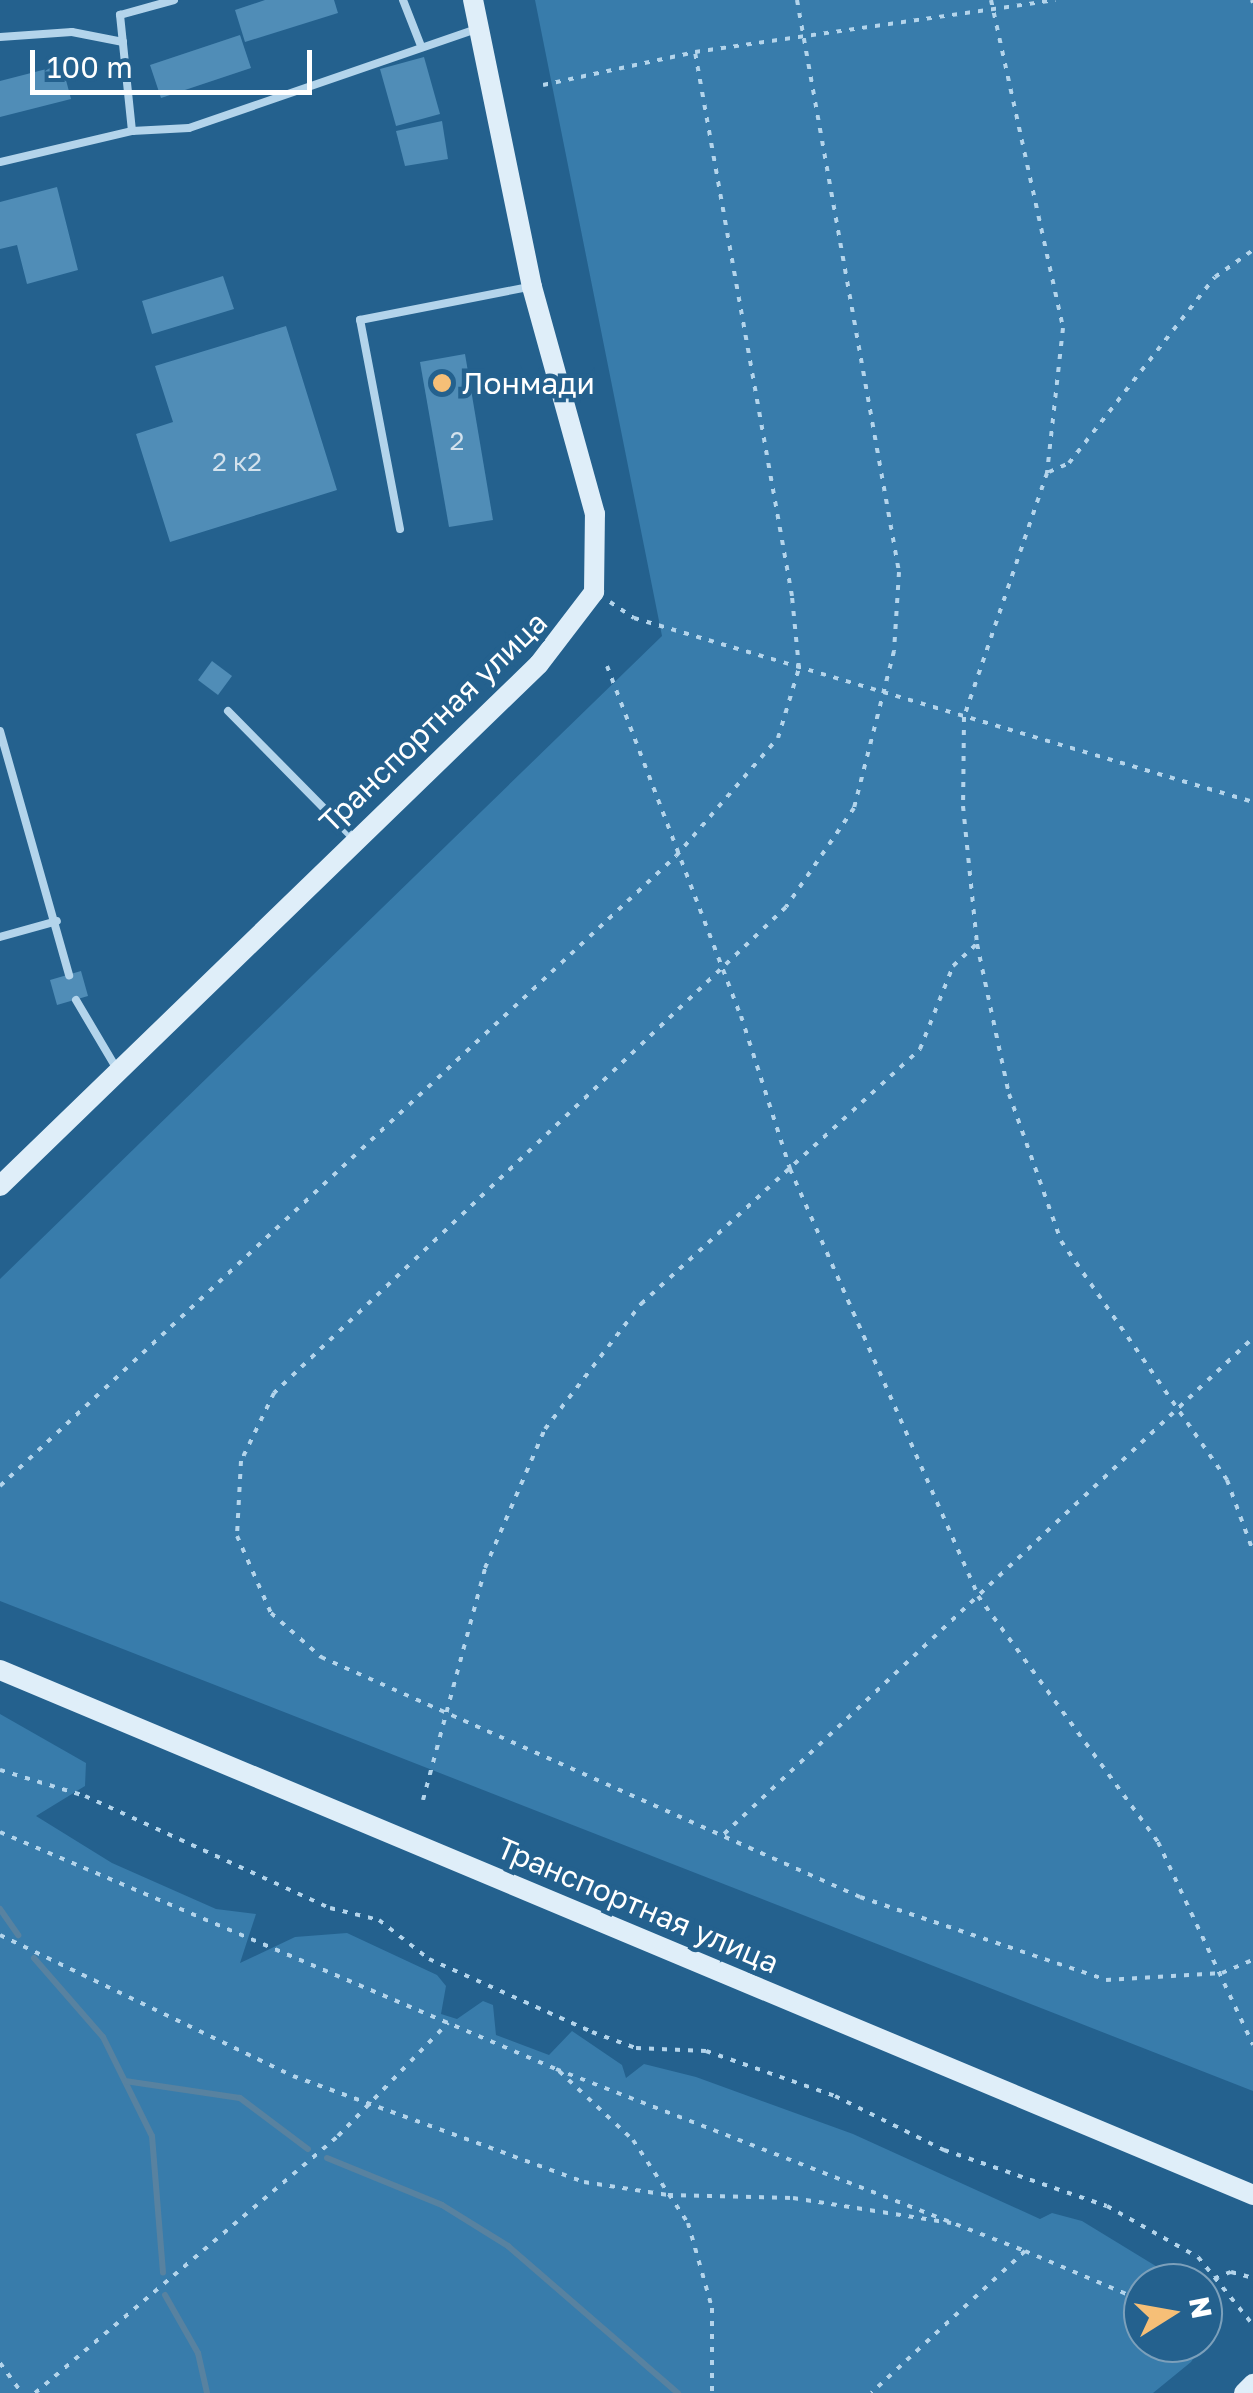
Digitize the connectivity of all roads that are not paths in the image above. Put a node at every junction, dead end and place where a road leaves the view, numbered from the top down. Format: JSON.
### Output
{"nodes":[{"id":1,"x":118,"y":0,"type":"edge"},
{"id":2,"x":174,"y":0,"type":"edge"},
{"id":3,"x":403,"y":0,"type":"edge"},
{"id":4,"x":473,"y":0,"type":"edge"},
{"id":5,"x":120,"y":14,"type":"junction"},
{"id":6,"x":479,"y":28,"type":"junction"},
{"id":7,"x":0,"y":37,"type":"edge"},
{"id":8,"x":123,"y":42,"type":"junction"},
{"id":9,"x":421,"y":46,"type":"junction"},
{"id":10,"x":132,"y":132,"type":"junction"},
{"id":11,"x":0,"y":162,"type":"edge"},
{"id":12,"x":532,"y":287,"type":"junction"},
{"id":13,"x":400,"y":529,"type":"dead end"},
{"id":14,"x":228,"y":711,"type":"dead end"},
{"id":15,"x":0,"y":731,"type":"edge"},
{"id":16,"x":356,"y":840,"type":"junction"},
{"id":17,"x":56,"y":921,"type":"junction"},
{"id":18,"x":0,"y":937,"type":"edge"},
{"id":19,"x":69,"y":975,"type":"dead end"},
{"id":20,"x":76,"y":1000,"type":"dead end"},
{"id":21,"x":118,"y":1071,"type":"junction"},
{"id":22,"x":0,"y":1186,"type":"edge"},
{"id":23,"x":0,"y":1670,"type":"edge"},
{"id":24,"x":1253,"y":2195,"type":"edge"},
{"id":25,"x":1253,"y":2384,"type":"edge"},
{"id":26,"x":1244,"y":2393,"type":"edge"}],
"edges":[{"from":1,"to":5,"type":"lane"},
{"from":2,"to":5,"type":"lane"},
{"from":3,"to":9,"type":"lane"},
{"from":4,"to":6,"type":"street"},
{"from":5,"to":8,"type":"lane"},
{"from":6,"to":9,"type":"lane"},
{"from":6,"to":12,"type":"street"},
{"from":7,"to":8,"type":"lane"},
{"from":8,"to":10,"type":"lane"},
{"from":9,"to":10,"type":"lane"},
{"from":10,"to":11,"type":"lane"},
{"from":12,"to":13,"type":"lane"},
{"from":12,"to":16,"type":"street","name":"Транспортная улица"},
{"from":14,"to":16,"type":"lane"},
{"from":15,"to":17,"type":"lane"},
{"from":16,"to":21,"type":"street","name":"Транспортная улица"},
{"from":17,"to":18,"type":"lane"},
{"from":17,"to":19,"type":"lane"},
{"from":20,"to":21,"type":"lane"},
{"from":21,"to":22,"type":"street","name":"Транспортная улица"},
{"from":23,"to":24,"type":"street","name":"Транспортная улица"},
{"from":25,"to":26,"type":"street"}]}
